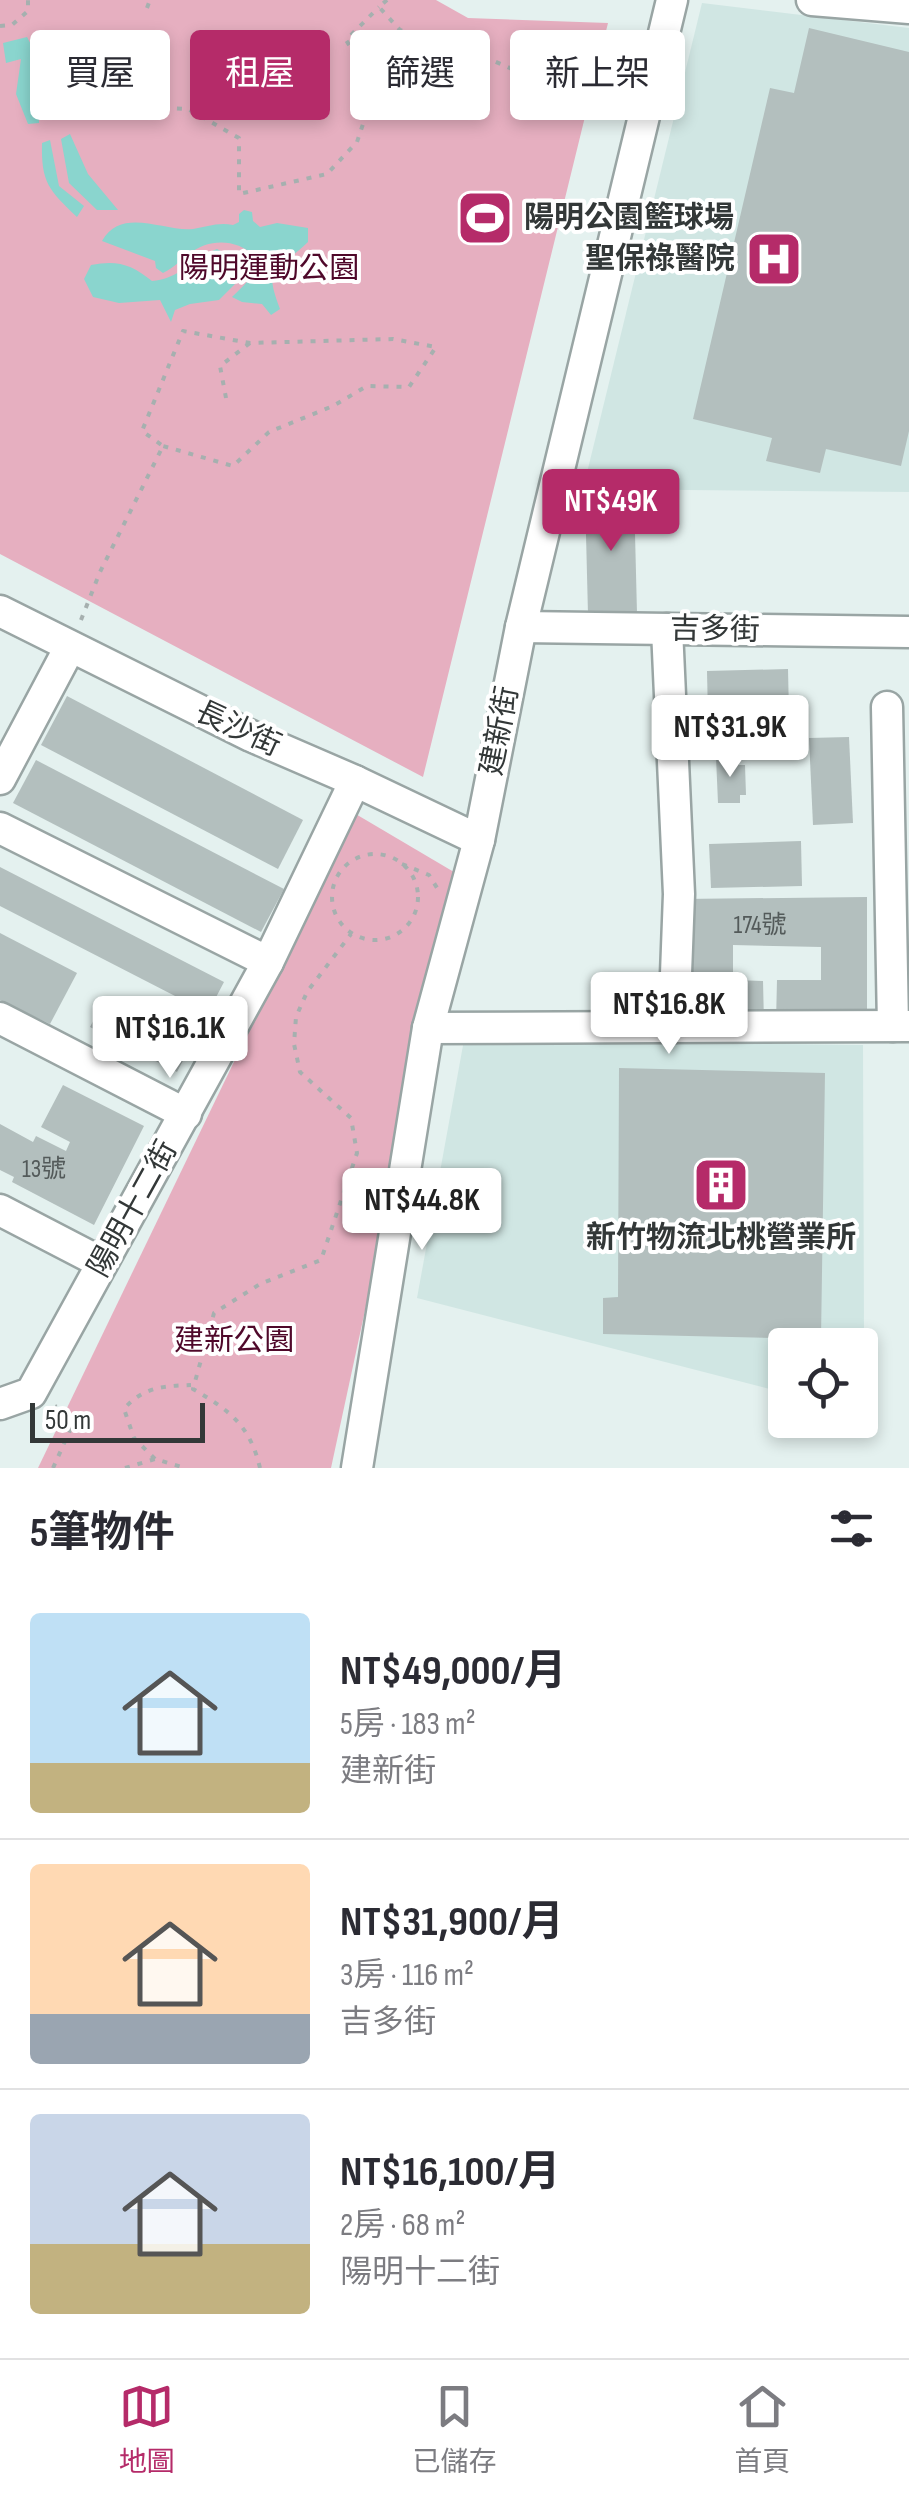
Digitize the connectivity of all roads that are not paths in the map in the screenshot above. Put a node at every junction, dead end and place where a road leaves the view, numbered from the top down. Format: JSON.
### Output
{"nodes":[{"id":1,"x":672,"y":0,"type":"edge"},
{"id":2,"x":812,"y":0,"type":"edge"},
{"id":3,"x":909,"y":8,"type":"edge"},
{"id":4,"x":0,"y":611,"type":"edge"},
{"id":5,"x":521,"y":627,"type":"junction"},
{"id":6,"x":667,"y":629,"type":"junction"},
{"id":7,"x":909,"y":632,"type":"edge"},
{"id":8,"x":70,"y":647,"type":"junction"},
{"id":9,"x":887,"y":707,"type":"dead end"},
{"id":10,"x":0,"y":779,"type":"edge"},
{"id":11,"x":356,"y":781,"type":"junction"},
{"id":12,"x":0,"y":828,"type":"edge"},
{"id":13,"x":478,"y":840,"type":"junction"},
{"id":14,"x":268,"y":962,"type":"junction"},
{"id":15,"x":0,"y":1018,"type":"edge"},
{"id":16,"x":901,"y":1026,"type":"edge"},
{"id":17,"x":674,"y":1027,"type":"junction"},
{"id":18,"x":428,"y":1028,"type":"junction"},
{"id":19,"x":186,"y":1114,"type":"junction"},
{"id":20,"x":0,"y":1210,"type":"edge"},
{"id":21,"x":102,"y":1263,"type":"junction"},
{"id":22,"x":11,"y":1397,"type":"edge"},
{"id":23,"x":357,"y":1468,"type":"edge"}],
"edges":[{"from":1,"to":5,"type":"street","name":"建新街"},
{"from":2,"to":3,"type":"street"},
{"from":4,"to":8,"type":"street","name":"長沙街"},
{"from":5,"to":6,"type":"street","name":"吉多街"},
{"from":5,"to":13,"type":"street","name":"建新街"},
{"from":6,"to":7,"type":"street","name":"吉多街"},
{"from":6,"to":17,"type":"street"},
{"from":8,"to":10,"type":"street"},
{"from":8,"to":11,"type":"street","name":"長沙街"},
{"from":9,"to":16,"type":"street"},
{"from":11,"to":13,"type":"street","name":"長沙街"},
{"from":11,"to":14,"type":"street","name":"陽明十二街"},
{"from":12,"to":14,"type":"street"},
{"from":13,"to":18,"type":"street","name":"建新街"},
{"from":14,"to":19,"type":"street","name":"陽明十二街"},
{"from":15,"to":19,"type":"street"},
{"from":16,"to":17,"type":"street"},
{"from":17,"to":18,"type":"street"},
{"from":18,"to":23,"type":"street","name":"建新街"},
{"from":19,"to":21,"type":"street","name":"陽明十二街"},
{"from":20,"to":21,"type":"street"},
{"from":21,"to":22,"type":"street","name":"陽明十二街"}]}
